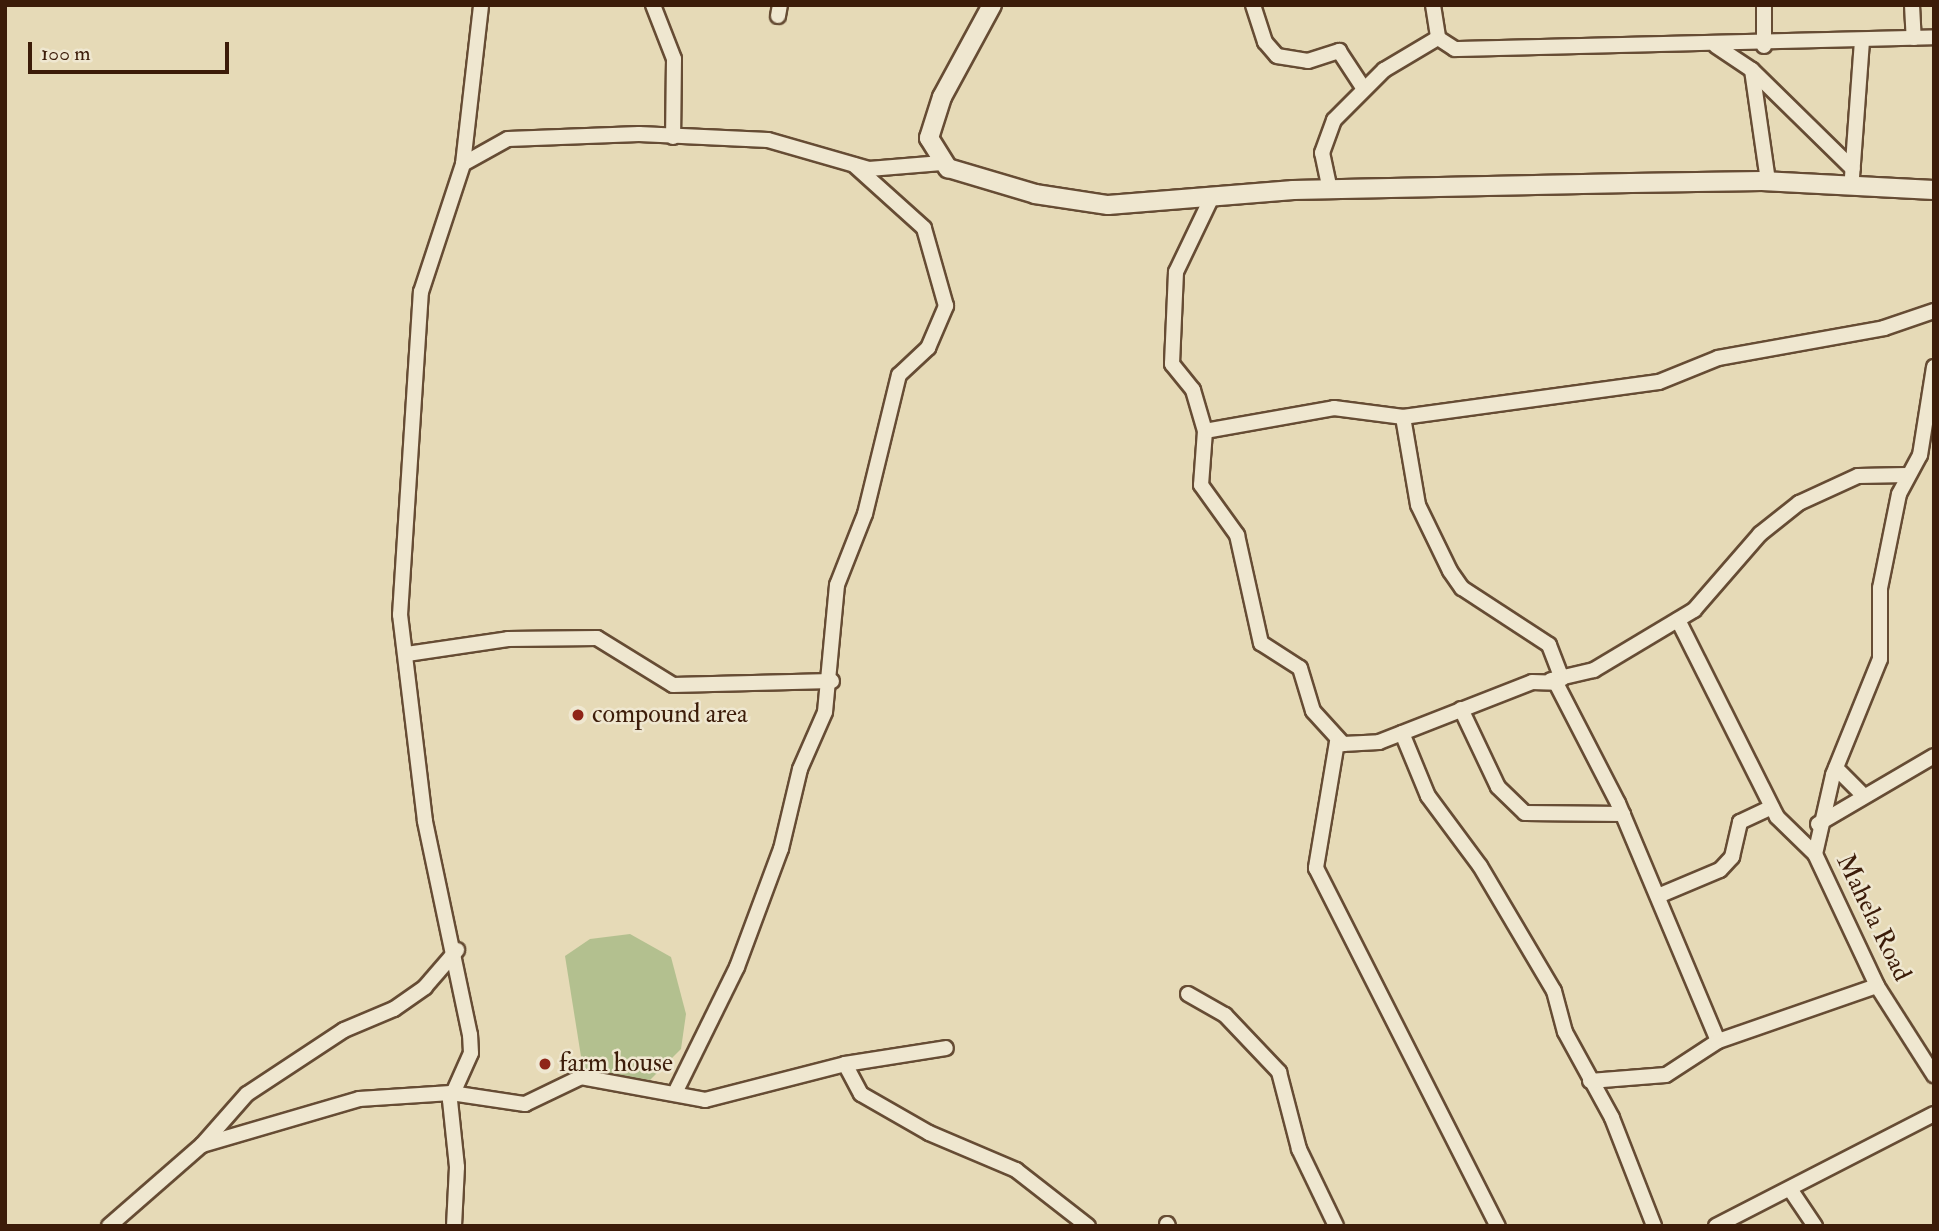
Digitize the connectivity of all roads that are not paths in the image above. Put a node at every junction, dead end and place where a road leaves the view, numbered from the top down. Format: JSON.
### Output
{"nodes":[{"id":1,"x":481,"y":5,"type":"edge"},
{"id":2,"x":653,"y":5,"type":"edge"},
{"id":3,"x":1253,"y":5,"type":"edge"},
{"id":4,"x":1433,"y":5,"type":"edge"},
{"id":5,"x":1764,"y":5,"type":"edge"},
{"id":6,"x":1912,"y":5,"type":"edge"},
{"id":7,"x":984,"y":10,"type":"edge"},
{"id":8,"x":1934,"y":37,"type":"edge"},
{"id":9,"x":1438,"y":38,"type":"junction"},
{"id":10,"x":1913,"y":38,"type":"junction"},
{"id":11,"x":1862,"y":42,"type":"junction"},
{"id":12,"x":1715,"y":46,"type":"junction"},
{"id":13,"x":1764,"y":46,"type":"junction"},
{"id":14,"x":1752,"y":70,"type":"junction"},
{"id":15,"x":1364,"y":89,"type":"junction"},
{"id":16,"x":673,"y":137,"type":"junction"},
{"id":17,"x":942,"y":163,"type":"junction"},
{"id":18,"x":464,"y":164,"type":"junction"},
{"id":19,"x":854,"y":165,"type":"junction"},
{"id":20,"x":1852,"y":177,"type":"junction"},
{"id":21,"x":1768,"y":181,"type":"junction"},
{"id":22,"x":1330,"y":190,"type":"junction"},
{"id":23,"x":1934,"y":190,"type":"edge"},
{"id":24,"x":1210,"y":201,"type":"junction"},
{"id":25,"x":1934,"y":311,"type":"edge"},
{"id":26,"x":1934,"y":367,"type":"edge"},
{"id":27,"x":1403,"y":417,"type":"junction"},
{"id":28,"x":1205,"y":431,"type":"junction"},
{"id":29,"x":1927,"y":452,"type":"edge"},
{"id":30,"x":1908,"y":475,"type":"junction"},
{"id":31,"x":1678,"y":620,"type":"junction"},
{"id":32,"x":407,"y":653,"type":"junction"},
{"id":33,"x":1556,"y":679,"type":"junction"},
{"id":34,"x":832,"y":681,"type":"junction"},
{"id":35,"x":1461,"y":709,"type":"junction"},
{"id":36,"x":1402,"y":733,"type":"junction"},
{"id":37,"x":1337,"y":742,"type":"junction"},
{"id":38,"x":1934,"y":756,"type":"edge"},
{"id":39,"x":1836,"y":768,"type":"junction"},
{"id":40,"x":1863,"y":794,"type":"junction"},
{"id":41,"x":1772,"y":807,"type":"junction"},
{"id":42,"x":1623,"y":814,"type":"junction"},
{"id":43,"x":1818,"y":824,"type":"junction"},
{"id":44,"x":1815,"y":854,"type":"junction"},
{"id":45,"x":1658,"y":896,"type":"junction"},
{"id":46,"x":457,"y":950,"type":"junction"},
{"id":47,"x":1877,"y":986,"type":"junction"},
{"id":48,"x":1188,"y":994,"type":"dead end"},
{"id":49,"x":1718,"y":1041,"type":"junction"},
{"id":50,"x":946,"y":1048,"type":"dead end"},
{"id":51,"x":1929,"y":1056,"type":"edge"},
{"id":52,"x":845,"y":1064,"type":"junction"},
{"id":53,"x":1934,"y":1075,"type":"edge"},
{"id":54,"x":1591,"y":1081,"type":"junction"},
{"id":55,"x":451,"y":1093,"type":"junction"},
{"id":56,"x":675,"y":1093,"type":"junction"},
{"id":57,"x":1934,"y":1114,"type":"edge"},
{"id":58,"x":202,"y":1145,"type":"junction"},
{"id":59,"x":1790,"y":1189,"type":"junction"},
{"id":60,"x":109,"y":1226,"type":"edge"},
{"id":61,"x":454,"y":1226,"type":"edge"},
{"id":62,"x":1088,"y":1226,"type":"edge"},
{"id":63,"x":1336,"y":1226,"type":"edge"},
{"id":64,"x":1498,"y":1226,"type":"edge"},
{"id":65,"x":1654,"y":1226,"type":"edge"},
{"id":66,"x":1716,"y":1226,"type":"edge"},
{"id":67,"x":1815,"y":1226,"type":"edge"}],
"edges":[{"from":1,"to":18,"type":"street"},
{"from":2,"to":16,"type":"street"},
{"from":3,"to":15,"type":"street"},
{"from":4,"to":9,"type":"street"},
{"from":5,"to":13,"type":"street"},
{"from":6,"to":10,"type":"street"},
{"from":7,"to":17,"type":"street"},
{"from":8,"to":10,"type":"street"},
{"from":9,"to":12,"type":"street"},
{"from":9,"to":15,"type":"street"},
{"from":10,"to":11,"type":"street"},
{"from":11,"to":13,"type":"street"},
{"from":11,"to":20,"type":"street"},
{"from":12,"to":13,"type":"street"},
{"from":12,"to":14,"type":"street"},
{"from":14,"to":20,"type":"street"},
{"from":14,"to":21,"type":"street"},
{"from":15,"to":22,"type":"street"},
{"from":16,"to":18,"type":"street"},
{"from":16,"to":19,"type":"street"},
{"from":17,"to":19,"type":"street"},
{"from":17,"to":24,"type":"street"},
{"from":18,"to":32,"type":"street"},
{"from":19,"to":34,"type":"street"},
{"from":20,"to":21,"type":"street"},
{"from":20,"to":23,"type":"street"},
{"from":21,"to":22,"type":"street"},
{"from":22,"to":24,"type":"street"},
{"from":24,"to":28,"type":"street"},
{"from":25,"to":27,"type":"street"},
{"from":26,"to":29,"type":"street"},
{"from":27,"to":28,"type":"street"},
{"from":27,"to":33,"type":"street"},
{"from":28,"to":37,"type":"street"},
{"from":29,"to":30,"type":"street"},
{"from":30,"to":31,"type":"street"},
{"from":30,"to":39,"type":"street"},
{"from":31,"to":33,"type":"street"},
{"from":31,"to":41,"type":"street"},
{"from":32,"to":34,"type":"street"},
{"from":32,"to":46,"type":"street"},
{"from":33,"to":35,"type":"street"},
{"from":33,"to":42,"type":"street"},
{"from":34,"to":56,"type":"street"},
{"from":35,"to":36,"type":"street"},
{"from":35,"to":42,"type":"street"},
{"from":36,"to":37,"type":"street"},
{"from":36,"to":54,"type":"street"},
{"from":37,"to":64,"type":"street"},
{"from":38,"to":40,"type":"street"},
{"from":39,"to":40,"type":"street"},
{"from":39,"to":43,"type":"street"},
{"from":40,"to":43,"type":"street"},
{"from":41,"to":44,"type":"street"},
{"from":41,"to":45,"type":"street"},
{"from":42,"to":45,"type":"street"},
{"from":43,"to":44,"type":"street"},
{"from":44,"to":47,"type":"street","name":"Mahela Road"},
{"from":45,"to":49,"type":"street"},
{"from":46,"to":55,"type":"street"},
{"from":46,"to":58,"type":"street"},
{"from":47,"to":49,"type":"street"},
{"from":47,"to":51,"type":"street","name":"Mahela Road"},
{"from":48,"to":63,"type":"street"},
{"from":49,"to":54,"type":"street"},
{"from":50,"to":52,"type":"street"},
{"from":51,"to":53,"type":"street","name":"Mahela Road"},
{"from":52,"to":56,"type":"street"},
{"from":52,"to":62,"type":"street"},
{"from":54,"to":65,"type":"street"},
{"from":55,"to":56,"type":"street"},
{"from":55,"to":58,"type":"street"},
{"from":55,"to":61,"type":"street"},
{"from":57,"to":59,"type":"street"},
{"from":58,"to":60,"type":"street"},
{"from":59,"to":66,"type":"street"},
{"from":59,"to":67,"type":"street"}]}
